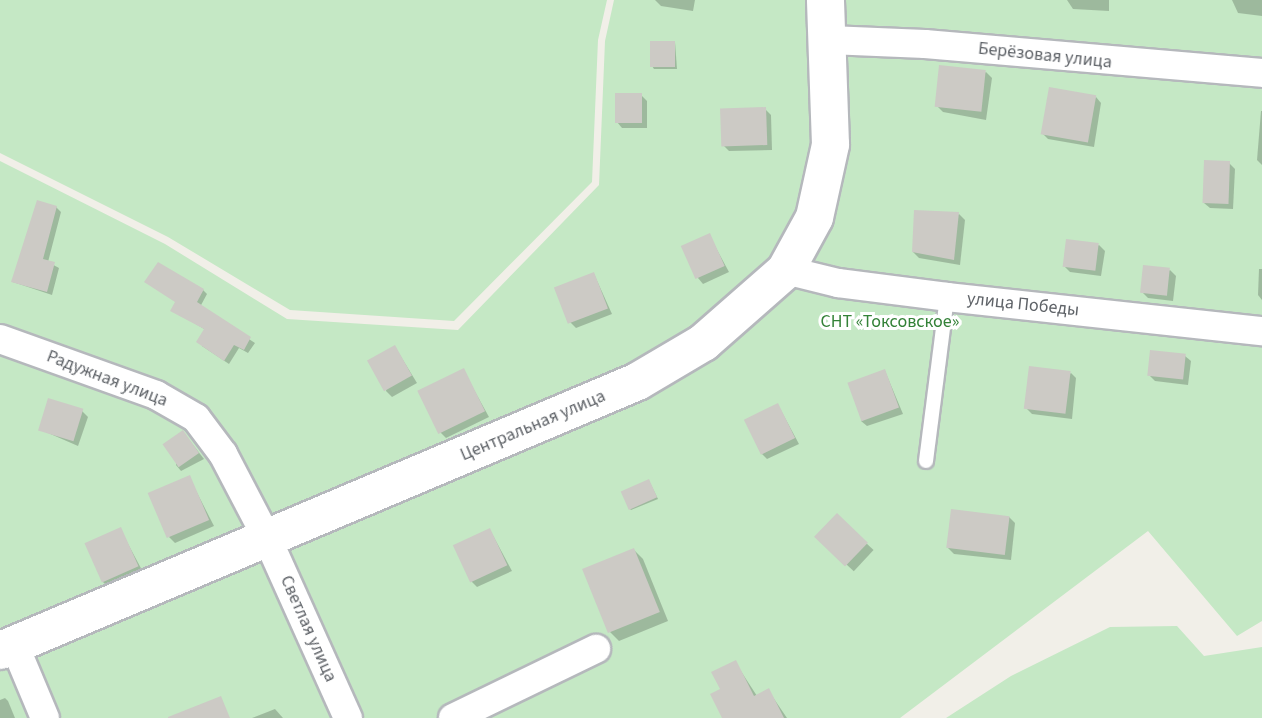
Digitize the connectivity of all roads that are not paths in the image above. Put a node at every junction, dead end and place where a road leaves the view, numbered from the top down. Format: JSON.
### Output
{"nodes":[{"id":1,"x":825,"y":0,"type":"edge"},
{"id":2,"x":829,"y":40,"type":"junction"},
{"id":3,"x":1262,"y":73,"type":"edge"},
{"id":4,"x":785,"y":270,"type":"junction"},
{"id":5,"x":947,"y":298,"type":"junction"},
{"id":6,"x":1262,"y":331,"type":"edge"},
{"id":7,"x":0,"y":339,"type":"edge"},
{"id":8,"x":926,"y":461,"type":"dead end"},
{"id":9,"x":268,"y":540,"type":"junction"},
{"id":10,"x":7,"y":647,"type":"edge"},
{"id":11,"x":596,"y":649,"type":"dead end"},
{"id":12,"x":45,"y":718,"type":"edge"},
{"id":13,"x":348,"y":718,"type":"edge"},
{"id":14,"x":453,"y":718,"type":"edge"}],
"edges":[{"from":1,"to":2,"type":"street","name":"Центральная улица"},
{"from":2,"to":3,"type":"street","name":"Берёзовая улица"},
{"from":2,"to":4,"type":"street","name":"Центральная улица"},
{"from":4,"to":5,"type":"street","name":"улица Победы"},
{"from":4,"to":9,"type":"street","name":"Центральная улица"},
{"from":5,"to":6,"type":"street","name":"улица Победы"},
{"from":5,"to":8,"type":"lane"},
{"from":7,"to":9,"type":"street","name":"Радужная улица"},
{"from":9,"to":10,"type":"street","name":"Центральная улица"},
{"from":9,"to":13,"type":"street","name":"Светлая улица"},
{"from":10,"to":12,"type":"street"},
{"from":11,"to":14,"type":"street"}]}
